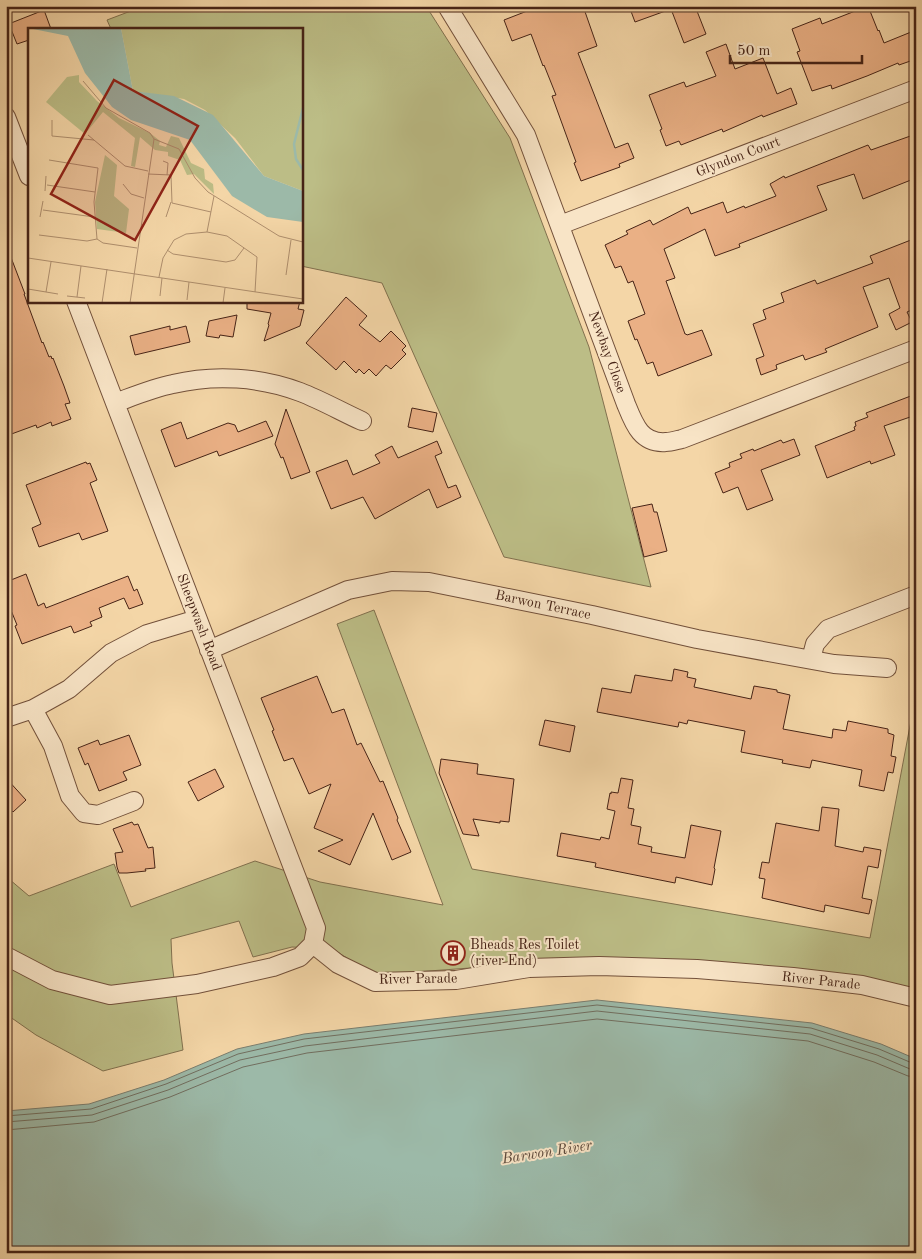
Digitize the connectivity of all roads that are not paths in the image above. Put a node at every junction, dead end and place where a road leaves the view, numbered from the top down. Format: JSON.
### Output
{"nodes":[{"id":1,"x":451,"y":7,"type":"edge"},
{"id":2,"x":916,"y":89,"type":"edge"},
{"id":3,"x":6,"y":116,"type":"edge"},
{"id":4,"x":28,"y":173,"type":"edge"},
{"id":5,"x":560,"y":225,"type":"junction"},
{"id":6,"x":76,"y":302,"type":"edge"},
{"id":7,"x":916,"y":349,"type":"edge"},
{"id":8,"x":115,"y":403,"type":"junction"},
{"id":9,"x":362,"y":422,"type":"dead end"},
{"id":10,"x":916,"y":595,"type":"edge"},
{"id":11,"x":197,"y":619,"type":"junction"},
{"id":12,"x":209,"y":650,"type":"junction"},
{"id":13,"x":810,"y":660,"type":"junction"},
{"id":14,"x":887,"y":668,"type":"dead end"},
{"id":15,"x":33,"y":709,"type":"junction"},
{"id":16,"x":6,"y":718,"type":"edge"},
{"id":17,"x":134,"y":801,"type":"dead end"},
{"id":18,"x":313,"y":944,"type":"junction"},
{"id":19,"x":6,"y":956,"type":"edge"},
{"id":20,"x":916,"y":998,"type":"edge"}],
"edges":[{"from":1,"to":5,"type":"street","name":"Newbay Close"},
{"from":2,"to":5,"type":"street","name":"Glyndon Court"},
{"from":3,"to":4,"type":"street"},
{"from":5,"to":7,"type":"street","name":"Newbay Close"},
{"from":6,"to":8,"type":"street","name":"Sheepwash Road"},
{"from":8,"to":9,"type":"street"},
{"from":8,"to":11,"type":"street","name":"Sheepwash Road"},
{"from":10,"to":13,"type":"street"},
{"from":11,"to":12,"type":"street","name":"Sheepwash Road"},
{"from":11,"to":15,"type":"street"},
{"from":12,"to":13,"type":"street","name":"Barwon Terrace"},
{"from":12,"to":18,"type":"street","name":"Sheepwash Road"},
{"from":13,"to":14,"type":"street","name":"Barwon Terrace"},
{"from":15,"to":16,"type":"street"},
{"from":15,"to":17,"type":"street"},
{"from":18,"to":19,"type":"street"},
{"from":18,"to":20,"type":"street","name":"River Parade"}]}
